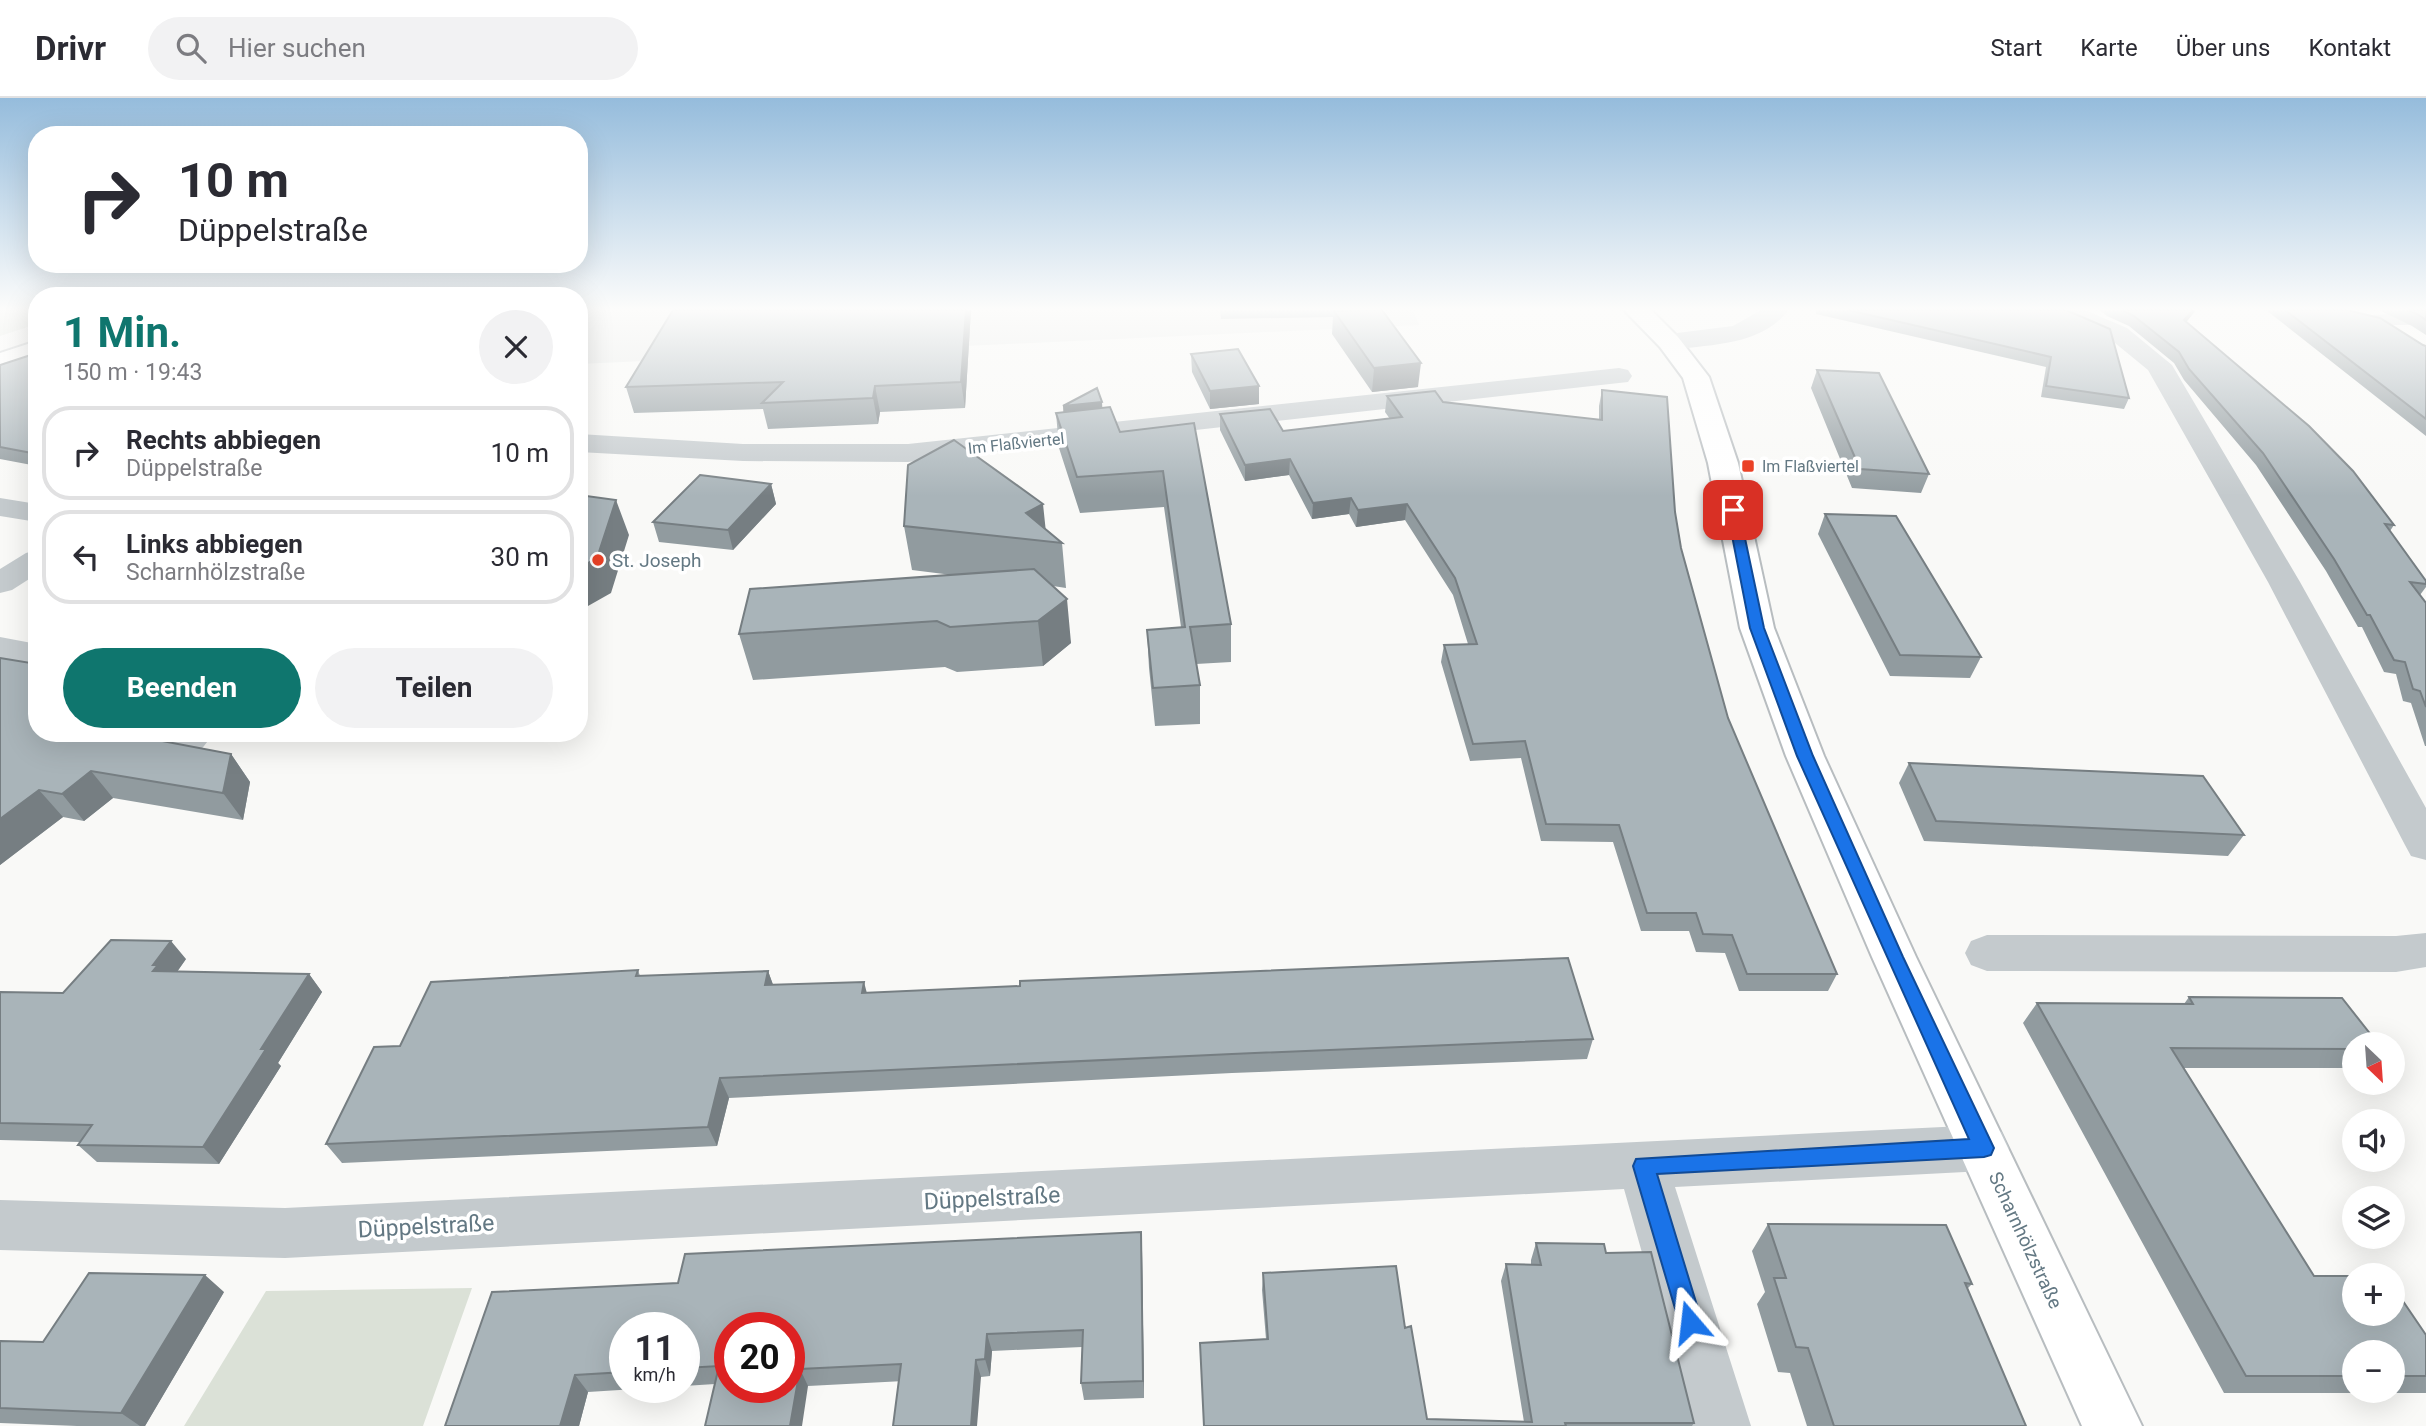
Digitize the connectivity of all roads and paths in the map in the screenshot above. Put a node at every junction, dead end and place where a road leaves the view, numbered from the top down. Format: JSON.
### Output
{"nodes":[{"id":1,"x":1692,"y":372,"type":"edge"},
{"id":2,"x":2164,"y":372,"type":"edge"},
{"id":3,"x":1619,"y":376,"type":"dead end"},
{"id":4,"x":588,"y":444,"type":"edge"},
{"id":5,"x":0,"y":508,"type":"edge"},
{"id":6,"x":28,"y":512,"type":"edge"},
{"id":7,"x":28,"y":565,"type":"edge"},
{"id":8,"x":0,"y":583,"type":"edge"},
{"id":9,"x":0,"y":648,"type":"edge"},
{"id":10,"x":28,"y":653,"type":"edge"},
{"id":11,"x":2426,"y":845,"type":"edge"},
{"id":12,"x":2411,"y":952,"type":"edge"},
{"id":13,"x":1987,"y":953,"type":"dead end"},
{"id":14,"x":1984,"y":1148,"type":"junction"},
{"id":15,"x":1643,"y":1166,"type":"junction"},
{"id":16,"x":0,"y":1225,"type":"edge"},
{"id":17,"x":1721,"y":1426,"type":"edge"},
{"id":18,"x":2112,"y":1426,"type":"edge"}],
"edges":[{"from":1,"to":14,"type":"main road","name":"Scharnhölzstraße"},
{"from":2,"to":11,"type":"street"},
{"from":3,"to":4,"type":"street","name":"Im Flaßviertel"},
{"from":5,"to":6,"type":"street"},
{"from":7,"to":8,"type":"street"},
{"from":9,"to":10,"type":"street"},
{"from":12,"to":13,"type":"street"},
{"from":14,"to":15,"type":"street","name":"Düppelstraße"},
{"from":14,"to":18,"type":"main road","name":"Scharnhölzstraße"},
{"from":15,"to":16,"type":"street","name":"Düppelstraße"},
{"from":15,"to":17,"type":"street"}]}
